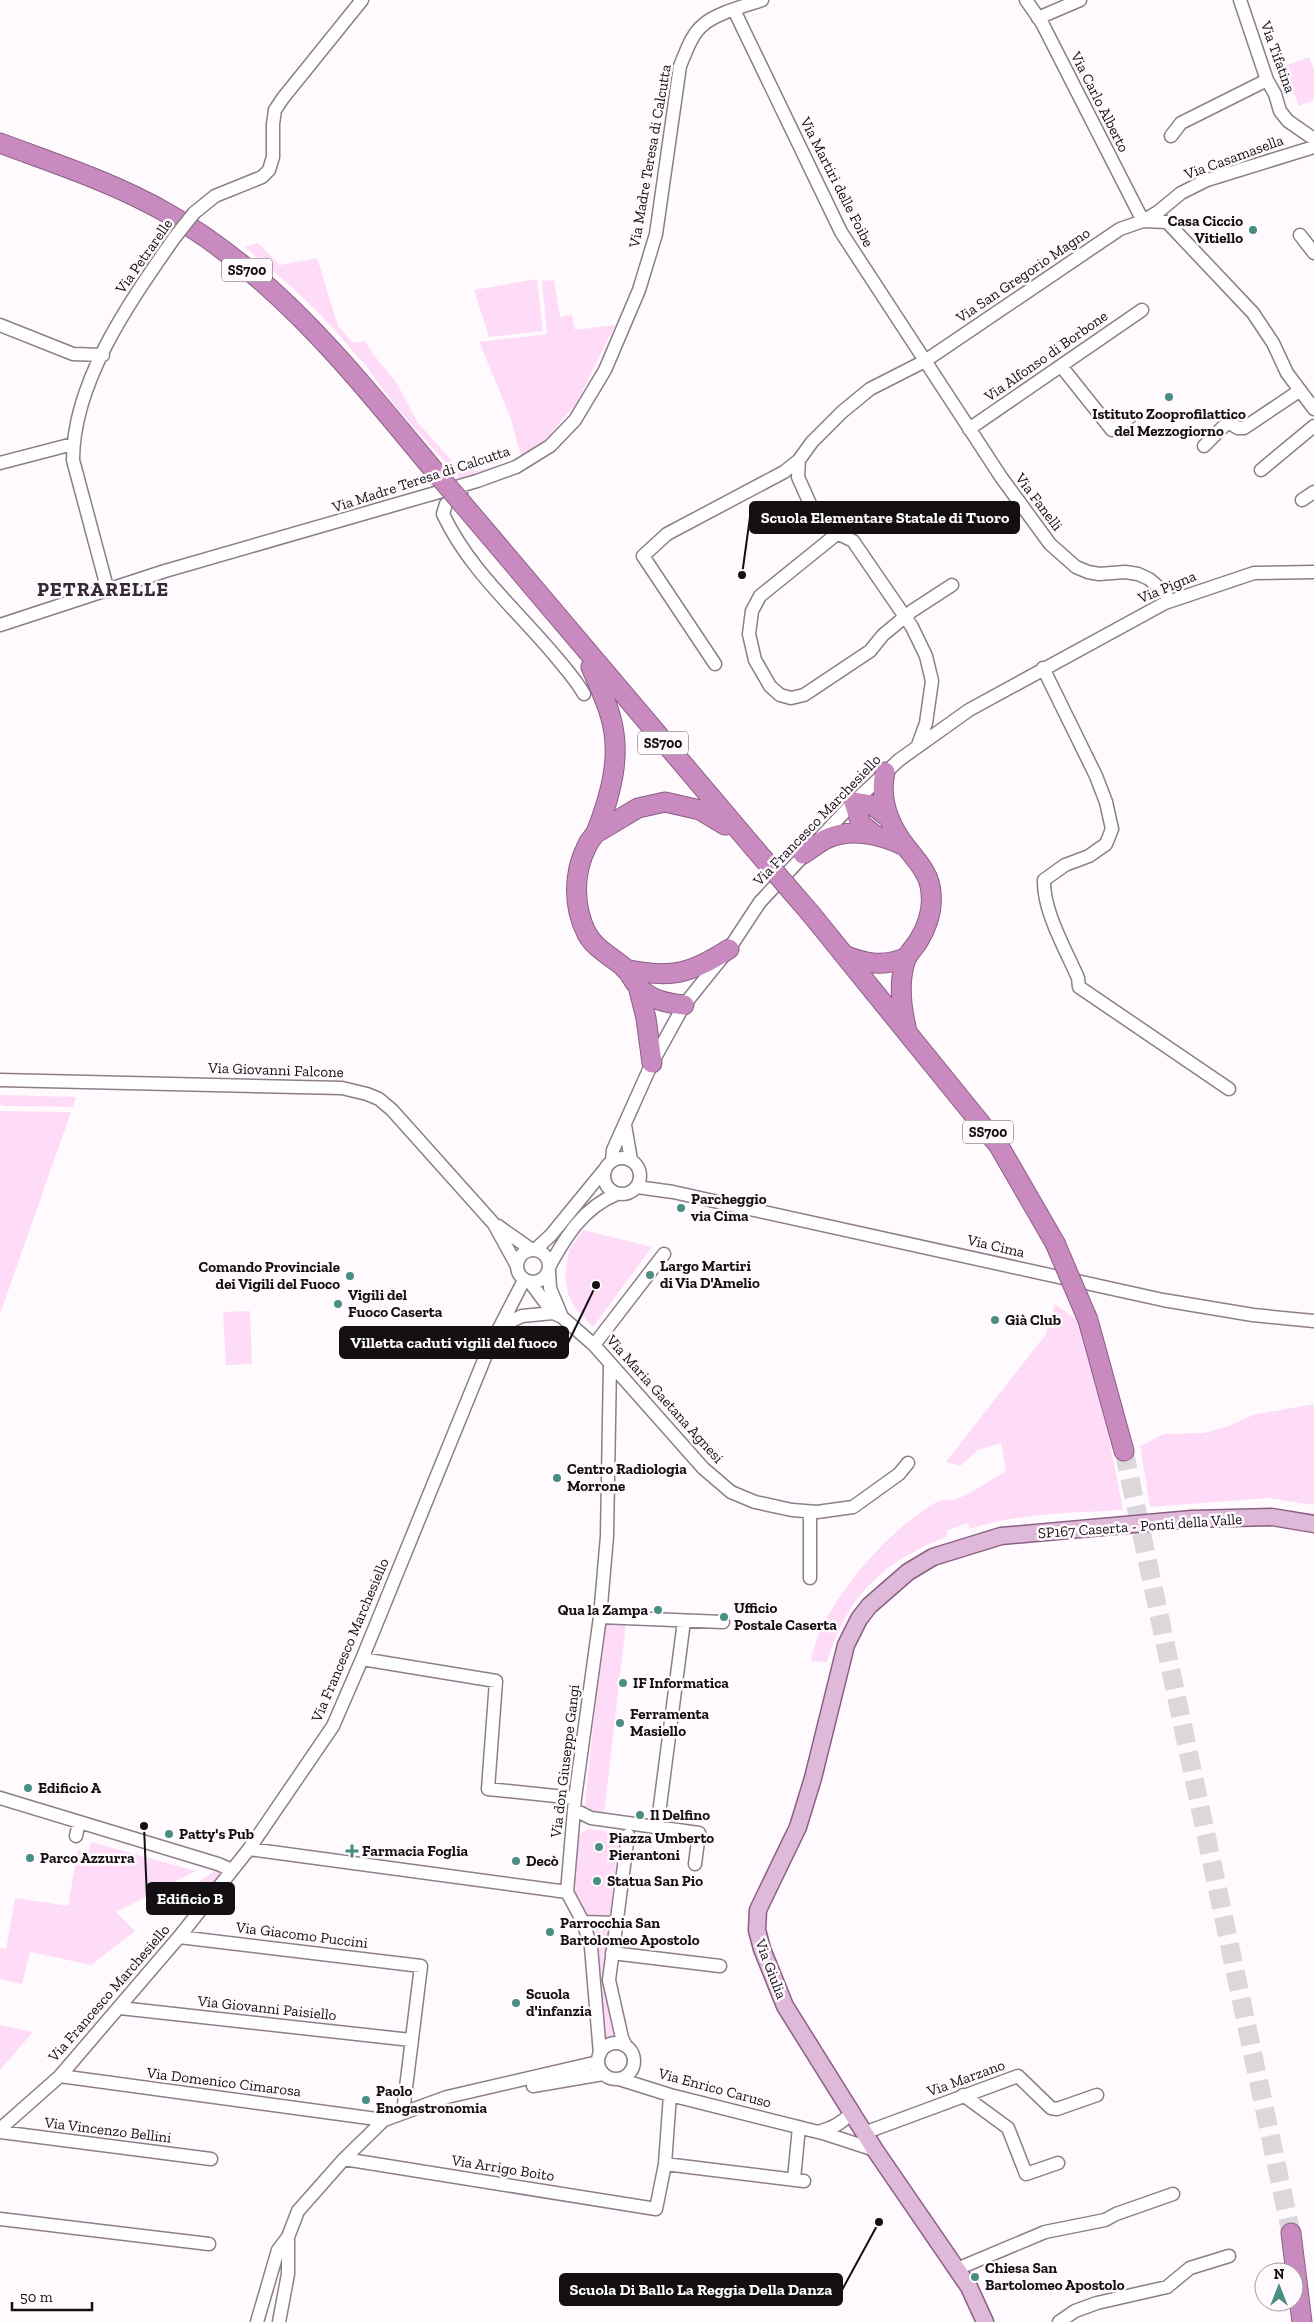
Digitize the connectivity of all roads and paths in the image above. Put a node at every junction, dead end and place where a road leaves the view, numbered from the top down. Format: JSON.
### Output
{"nodes":[{"id":1,"x":362,"y":0,"type":"edge"},
{"id":2,"x":762,"y":0,"type":"edge"},
{"id":3,"x":1026,"y":0,"type":"edge"},
{"id":4,"x":1080,"y":0,"type":"edge"},
{"id":5,"x":1240,"y":0,"type":"edge"},
{"id":6,"x":734,"y":10,"type":"junction"},
{"id":7,"x":1038,"y":18,"type":"junction"},
{"id":8,"x":1267,"y":80,"type":"junction"},
{"id":9,"x":1171,"y":136,"type":"dead end"},
{"id":10,"x":1314,"y":138,"type":"edge"},
{"id":11,"x":0,"y":143,"type":"edge"},
{"id":12,"x":1314,"y":147,"type":"edge"},
{"id":13,"x":1143,"y":221,"type":"junction"},
{"id":14,"x":1300,"y":235,"type":"dead end"},
{"id":15,"x":1314,"y":253,"type":"edge"},
{"id":16,"x":1142,"y":310,"type":"dead end"},
{"id":17,"x":0,"y":324,"type":"edge"},
{"id":18,"x":103,"y":355,"type":"junction"},
{"id":19,"x":924,"y":361,"type":"junction"},
{"id":20,"x":1061,"y":366,"type":"junction"},
{"id":21,"x":1299,"y":391,"type":"junction"},
{"id":22,"x":1314,"y":409,"type":"edge"},
{"id":23,"x":1130,"y":417,"type":"dead end"},
{"id":24,"x":1314,"y":426,"type":"edge"},
{"id":25,"x":969,"y":429,"type":"junction"},
{"id":26,"x":73,"y":444,"type":"junction"},
{"id":27,"x":1204,"y":446,"type":"dead end"},
{"id":28,"x":799,"y":460,"type":"junction"},
{"id":29,"x":0,"y":463,"type":"edge"},
{"id":30,"x":1261,"y":470,"type":"dead end"},
{"id":31,"x":477,"y":481,"type":"junction"},
{"id":32,"x":1314,"y":492,"type":"edge"},
{"id":33,"x":1302,"y":500,"type":"dead end"},
{"id":34,"x":838,"y":533,"type":"junction"},
{"id":35,"x":1314,"y":572,"type":"edge"},
{"id":36,"x":952,"y":586,"type":"dead end"},
{"id":37,"x":108,"y":591,"type":"junction"},
{"id":38,"x":1170,"y":601,"type":"junction"},
{"id":39,"x":905,"y":617,"type":"junction"},
{"id":40,"x":0,"y":625,"type":"edge"},
{"id":41,"x":583,"y":649,"type":"junction"},
{"id":42,"x":715,"y":664,"type":"dead end"},
{"id":43,"x":1043,"y":668,"type":"junction"},
{"id":44,"x":584,"y":694,"type":"dead end"},
{"id":45,"x":918,"y":746,"type":"junction"},
{"id":46,"x":885,"y":772,"type":"junction"},
{"id":47,"x":854,"y":802,"type":"junction"},
{"id":48,"x":889,"y":818,"type":"junction"},
{"id":49,"x":596,"y":833,"type":"junction"},
{"id":50,"x":875,"y":835,"type":"junction"},
{"id":51,"x":748,"y":843,"type":"junction"},
{"id":52,"x":905,"y":846,"type":"junction"},
{"id":53,"x":803,"y":854,"type":"junction"},
{"id":54,"x":729,"y":949,"type":"junction"},
{"id":55,"x":844,"y":955,"type":"junction"},
{"id":56,"x":907,"y":958,"type":"junction"},
{"id":57,"x":645,"y":980,"type":"junction"},
{"id":58,"x":684,"y":1005,"type":"junction"},
{"id":59,"x":907,"y":1032,"type":"junction"},
{"id":60,"x":652,"y":1063,"type":"junction"},
{"id":61,"x":0,"y":1080,"type":"edge"},
{"id":62,"x":1229,"y":1089,"type":"dead end"},
{"id":63,"x":625,"y":1125,"type":"junction"},
{"id":64,"x":608,"y":1164,"type":"junction"},
{"id":65,"x":635,"y":1164,"type":"junction"},
{"id":66,"x":637,"y":1187,"type":"junction"},
{"id":67,"x":673,"y":1192,"type":"junction"},
{"id":68,"x":618,"y":1194,"type":"junction"},
{"id":69,"x":494,"y":1224,"type":"junction"},
{"id":70,"x":534,"y":1250,"type":"junction"},
{"id":71,"x":664,"y":1254,"type":"dead end"},
{"id":72,"x":517,"y":1266,"type":"junction"},
{"id":73,"x":549,"y":1269,"type":"junction"},
{"id":74,"x":527,"y":1281,"type":"junction"},
{"id":75,"x":557,"y":1315,"type":"junction"},
{"id":76,"x":1314,"y":1321,"type":"edge"},
{"id":77,"x":501,"y":1326,"type":"junction"},
{"id":78,"x":594,"y":1344,"type":"junction"},
{"id":79,"x":610,"y":1363,"type":"junction"},
{"id":80,"x":1124,"y":1451,"type":"tunnel mouth"},
{"id":81,"x":908,"y":1463,"type":"dead end"},
{"id":82,"x":810,"y":1512,"type":"junction"},
{"id":83,"x":1314,"y":1524,"type":"edge"},
{"id":84,"x":968,"y":1545,"type":"joint"},
{"id":85,"x":810,"y":1578,"type":"dead end"},
{"id":86,"x":600,"y":1617,"type":"junction"},
{"id":87,"x":684,"y":1621,"type":"junction"},
{"id":88,"x":724,"y":1622,"type":"dead end"},
{"id":89,"x":362,"y":1659,"type":"junction"},
{"id":90,"x":0,"y":1798,"type":"edge"},
{"id":91,"x":575,"y":1804,"type":"junction"},
{"id":92,"x":79,"y":1822,"type":"junction"},
{"id":93,"x":637,"y":1826,"type":"junction"},
{"id":94,"x":657,"y":1828,"type":"junction"},
{"id":95,"x":572,"y":1834,"type":"junction"},
{"id":96,"x":76,"y":1836,"type":"dead end"},
{"id":97,"x":628,"y":1836,"type":"junction"},
{"id":98,"x":249,"y":1848,"type":"junction"},
{"id":99,"x":696,"y":1864,"type":"dead end"},
{"id":100,"x":232,"y":1870,"type":"junction"},
{"id":101,"x":567,"y":1892,"type":"junction"},
{"id":102,"x":583,"y":1922,"type":"junction"},
{"id":103,"x":617,"y":1923,"type":"junction"},
{"id":104,"x":179,"y":1937,"type":"junction"},
{"id":105,"x":612,"y":1953,"type":"junction"},
{"id":106,"x":720,"y":1966,"type":"dead end"},
{"id":107,"x":120,"y":2008,"type":"junction"},
{"id":108,"x":411,"y":2040,"type":"junction"},
{"id":109,"x":626,"y":2046,"type":"junction"},
{"id":110,"x":634,"y":2062,"type":"junction"},
{"id":111,"x":601,"y":2063,"type":"junction"},
{"id":112,"x":60,"y":2076,"type":"junction"},
{"id":113,"x":619,"y":2079,"type":"junction"},
{"id":114,"x":648,"y":2087,"type":"junction"},
{"id":115,"x":670,"y":2095,"type":"junction"},
{"id":116,"x":963,"y":2095,"type":"junction"},
{"id":117,"x":1097,"y":2095,"type":"dead end"},
{"id":118,"x":408,"y":2110,"type":"junction"},
{"id":119,"x":851,"y":2113,"type":"junction"},
{"id":120,"x":384,"y":2120,"type":"junction"},
{"id":121,"x":799,"y":2128,"type":"junction"},
{"id":122,"x":0,"y":2130,"type":"edge"},
{"id":123,"x":818,"y":2132,"type":"junction"},
{"id":124,"x":864,"y":2133,"type":"junction"},
{"id":125,"x":875,"y":2150,"type":"junction"},
{"id":126,"x":344,"y":2159,"type":"junction"},
{"id":127,"x":211,"y":2160,"type":"dead end"},
{"id":128,"x":1058,"y":2163,"type":"dead end"},
{"id":129,"x":664,"y":2164,"type":"junction"},
{"id":130,"x":1173,"y":2194,"type":"dead end"},
{"id":131,"x":0,"y":2219,"type":"edge"},
{"id":132,"x":1291,"y":2233,"type":"tunnel mouth"},
{"id":133,"x":288,"y":2237,"type":"junction"},
{"id":134,"x":209,"y":2244,"type":"dead end"},
{"id":135,"x":1229,"y":2256,"type":"dead end"},
{"id":136,"x":957,"y":2269,"type":"junction"},
{"id":137,"x":257,"y":2322,"type":"edge"},
{"id":138,"x":279,"y":2322,"type":"edge"},
{"id":139,"x":986,"y":2322,"type":"edge"},
{"id":140,"x":1059,"y":2322,"type":"edge"},
{"id":141,"x":1302,"y":2322,"type":"edge"}],
"edges":[{"from":1,"to":18,"type":"street","name":"Via Petrarelle","bridge":true},
{"from":2,"to":6,"type":"street","name":"Via Madre Teresa di Calcutta"},
{"from":3,"to":7,"type":"street","name":"Via Carlo Alberto"},
{"from":4,"to":7,"type":"street"},
{"from":5,"to":8,"type":"street","name":"Via Tifatina"},
{"from":6,"to":19,"type":"street","name":"Via Martiri delle Foibe"},
{"from":6,"to":31,"type":"street","name":"Via Madre Teresa di Calcutta"},
{"from":7,"to":13,"type":"street","name":"Via Carlo Alberto"},
{"from":8,"to":9,"type":"street"},
{"from":8,"to":10,"type":"street","name":"Via Tifatina"},
{"from":11,"to":41,"type":"highway","number":"SS700","bridge":true},
{"from":12,"to":13,"type":"street","name":"Via Casamasella"},
{"from":13,"to":19,"type":"street","name":"Via San Gregorio Magno"},
{"from":13,"to":21,"type":"street"},
{"from":14,"to":15,"type":"street"},
{"from":16,"to":20,"type":"street","name":"Via Alfonso di Borbone"},
{"from":17,"to":18,"type":"street"},
{"from":18,"to":26,"type":"street","name":"Via Petrarelle"},
{"from":19,"to":25,"type":"street","name":"Via Fanelli"},
{"from":19,"to":28,"type":"street","name":"Via San Gregorio Magno"},
{"from":20,"to":23,"type":"street"},
{"from":20,"to":25,"type":"street","name":"Via Alfonso di Borbone"},
{"from":21,"to":22,"type":"street"},
{"from":21,"to":27,"type":"street"},
{"from":24,"to":30,"type":"street"},
{"from":25,"to":38,"type":"street","name":"Via Fanelli"},
{"from":26,"to":29,"type":"street"},
{"from":26,"to":37,"type":"street","name":"Via Petrarelle"},
{"from":28,"to":34,"type":"street"},
{"from":28,"to":42,"type":"street","name":"Via San Gregorio Magno"},
{"from":31,"to":37,"type":"street","name":"Via Madre Teresa di Calcutta"},
{"from":31,"to":44,"type":"street"},
{"from":32,"to":33,"type":"street"},
{"from":34,"to":39,"type":"street"},
{"from":34,"to":39,"type":"street"},
{"from":35,"to":38,"type":"street","name":"Via Pigna"},
{"from":36,"to":39,"type":"street"},
{"from":37,"to":40,"type":"street","name":"Via Madre Teresa di Calcutta"},
{"from":38,"to":43,"type":"street","name":"Via Pigna"},
{"from":39,"to":45,"type":"street"},
{"from":41,"to":49,"type":"highway","number":"SS700"},
{"from":41,"to":51,"type":"highway","number":"SS700"},
{"from":43,"to":45,"type":"street","name":"Via Francesco Marchesiello"},
{"from":43,"to":62,"type":"street"},
{"from":45,"to":46,"type":"street","name":"Via Francesco Marchesiello"},
{"from":46,"to":47,"type":"street","name":"Via Francesco Marchesiello"},
{"from":46,"to":48,"type":"highway","number":"SS700"},
{"from":47,"to":48,"type":"highway","number":"SS700"},
{"from":47,"to":50,"type":"highway","number":"SS700"},
{"from":47,"to":53,"type":"street","name":"Via Francesco Marchesiello"},
{"from":48,"to":52,"type":"highway","number":"SS700"},
{"from":49,"to":51,"type":"highway","number":"SS700"},
{"from":49,"to":57,"type":"highway","number":"SS700"},
{"from":50,"to":52,"type":"highway","number":"SS700"},
{"from":50,"to":53,"type":"highway","number":"SS700"},
{"from":51,"to":55,"type":"highway","number":"SS700","bridge":true},
{"from":52,"to":56,"type":"highway","number":"SS700"},
{"from":53,"to":54,"type":"street","name":"Via Francesco Marchesiello"},
{"from":54,"to":57,"type":"highway"},
{"from":54,"to":58,"type":"street","name":"Via Francesco Marchesiello"},
{"from":55,"to":56,"type":"highway"},
{"from":55,"to":59,"type":"highway","number":"SS700"},
{"from":56,"to":59,"type":"highway","number":"SS700"},
{"from":57,"to":58,"type":"highway","number":"SS700"},
{"from":57,"to":60,"type":"highway","number":"SS700"},
{"from":58,"to":60,"type":"street","name":"Via Francesco Marchesiello"},
{"from":59,"to":80,"type":"highway","number":"SS700","bridge":true},
{"from":60,"to":63,"type":"street","name":"Via Francesco Marchesiello"},
{"from":61,"to":69,"type":"street","name":"Via Giovanni Falcone"},
{"from":63,"to":64,"type":"street","name":"Via Francesco Marchesiello"},
{"from":63,"to":65,"type":"street"},
{"from":64,"to":65,"type":"street"},
{"from":64,"to":68,"type":"street"},
{"from":64,"to":70,"type":"street","name":"Via Francesco Marchesiello"},
{"from":65,"to":66,"type":"street"},
{"from":65,"to":67,"type":"street","name":"Via Cima"},
{"from":66,"to":67,"type":"street","name":"Via Cima"},
{"from":66,"to":68,"type":"street"},
{"from":67,"to":76,"type":"street","name":"Via Cima"},
{"from":68,"to":73,"type":"street"},
{"from":69,"to":70,"type":"street","name":"Via Giovanni Falcone"},
{"from":69,"to":72,"type":"street","name":"Via Giovanni Falcone"},
{"from":70,"to":72,"type":"street"},
{"from":70,"to":73,"type":"street"},
{"from":71,"to":78,"type":"street"},
{"from":72,"to":74,"type":"street"},
{"from":73,"to":74,"type":"street"},
{"from":73,"to":75,"type":"street","name":"Via Maria Gaetana Agnesi"},
{"from":74,"to":75,"type":"street","name":"Via Maria Gaetana Agnesi"},
{"from":74,"to":77,"type":"street","name":"Via Francesco Marchesiello"},
{"from":75,"to":77,"type":"street"},
{"from":75,"to":78,"type":"street","name":"Via Maria Gaetana Agnesi"},
{"from":77,"to":89,"type":"street","name":"Via Francesco Marchesiello"},
{"from":78,"to":79,"type":"street","name":"Via Maria Gaetana Agnesi"},
{"from":79,"to":82,"type":"street","name":"Via Maria Gaetana Agnesi"},
{"from":79,"to":86,"type":"street","name":"Via don Giuseppe Gangi"},
{"from":81,"to":82,"type":"street","name":"Via Maria Gaetana Agnesi"},
{"from":82,"to":85,"type":"street"},
{"from":83,"to":84,"type":"main road","name":"SP167 Caserta - Ponti della Valle"},
{"from":84,"to":119,"type":"main road","name":"Via Giulia"},
{"from":86,"to":87,"type":"street"},
{"from":86,"to":91,"type":"street","name":"Via don Giuseppe Gangi"},
{"from":87,"to":88,"type":"street"},
{"from":87,"to":94,"type":"street"},
{"from":89,"to":91,"type":"street"},
{"from":89,"to":98,"type":"street","name":"Via Francesco Marchesiello"},
{"from":90,"to":92,"type":"street"},
{"from":91,"to":93,"type":"street"},
{"from":91,"to":95,"type":"street","name":"Via don Giuseppe Gangi"},
{"from":92,"to":96,"type":"street"},
{"from":92,"to":100,"type":"street"},
{"from":93,"to":94,"type":"street"},
{"from":93,"to":97,"type":"street"},
{"from":94,"to":99,"type":"street"},
{"from":95,"to":97,"type":"street"},
{"from":95,"to":101,"type":"street","name":"Via don Giuseppe Gangi"},
{"from":97,"to":103,"type":"street"},
{"from":98,"to":100,"type":"street","name":"Via Francesco Marchesiello"},
{"from":98,"to":101,"type":"street"},
{"from":100,"to":104,"type":"street","name":"Via Francesco Marchesiello"},
{"from":101,"to":102,"type":"street"},
{"from":102,"to":103,"type":"street"},
{"from":102,"to":111,"type":"street"},
{"from":103,"to":105,"type":"street"},
{"from":104,"to":107,"type":"street","name":"Via Francesco Marchesiello"},
{"from":104,"to":108,"type":"street","name":"Via Giacomo Puccini"},
{"from":105,"to":106,"type":"street"},
{"from":105,"to":109,"type":"street"},
{"from":107,"to":108,"type":"street","name":"Via Giovanni Paisiello"},
{"from":107,"to":112,"type":"street","name":"Via Francesco Marchesiello"},
{"from":108,"to":118,"type":"street"},
{"from":109,"to":110,"type":"street"},
{"from":109,"to":111,"type":"street"},
{"from":110,"to":113,"type":"street"},
{"from":110,"to":114,"type":"street","name":"Via Enrico Caruso"},
{"from":111,"to":113,"type":"street"},
{"from":111,"to":118,"type":"street"},
{"from":112,"to":120,"type":"street","name":"Via Domenico Cimarosa"},
{"from":112,"to":122,"type":"street","name":"Via Francesco Marchesiello"},
{"from":113,"to":114,"type":"street"},
{"from":114,"to":115,"type":"street","name":"Via Enrico Caruso"},
{"from":115,"to":121,"type":"street","name":"Via Enrico Caruso"},
{"from":115,"to":129,"type":"street"},
{"from":116,"to":117,"type":"street","name":"Via Marzano"},
{"from":116,"to":124,"type":"street","name":"Via Marzano"},
{"from":116,"to":128,"type":"street"},
{"from":118,"to":120,"type":"street"},
{"from":119,"to":123,"type":"street"},
{"from":119,"to":124,"type":"main road","name":"Via Giulia"},
{"from":120,"to":126,"type":"street"},
{"from":121,"to":123,"type":"street","name":"Via Enrico Caruso"},
{"from":121,"to":129,"type":"street"},
{"from":122,"to":127,"type":"street","name":"Via Vincenzo Bellini"},
{"from":123,"to":125,"type":"street","name":"Via Enrico Caruso"},
{"from":124,"to":125,"type":"main road","name":"Via Giulia"},
{"from":125,"to":136,"type":"main road","name":"Via Giulia"},
{"from":126,"to":129,"type":"street","name":"Via Arrigo Boito"},
{"from":126,"to":133,"type":"street"},
{"from":130,"to":136,"type":"street"},
{"from":131,"to":134,"type":"street"},
{"from":132,"to":141,"type":"highway"},
{"from":133,"to":137,"type":"street"},
{"from":133,"to":138,"type":"street"},
{"from":135,"to":140,"type":"street"},
{"from":136,"to":139,"type":"main road","name":"Via Giulia"}]}
